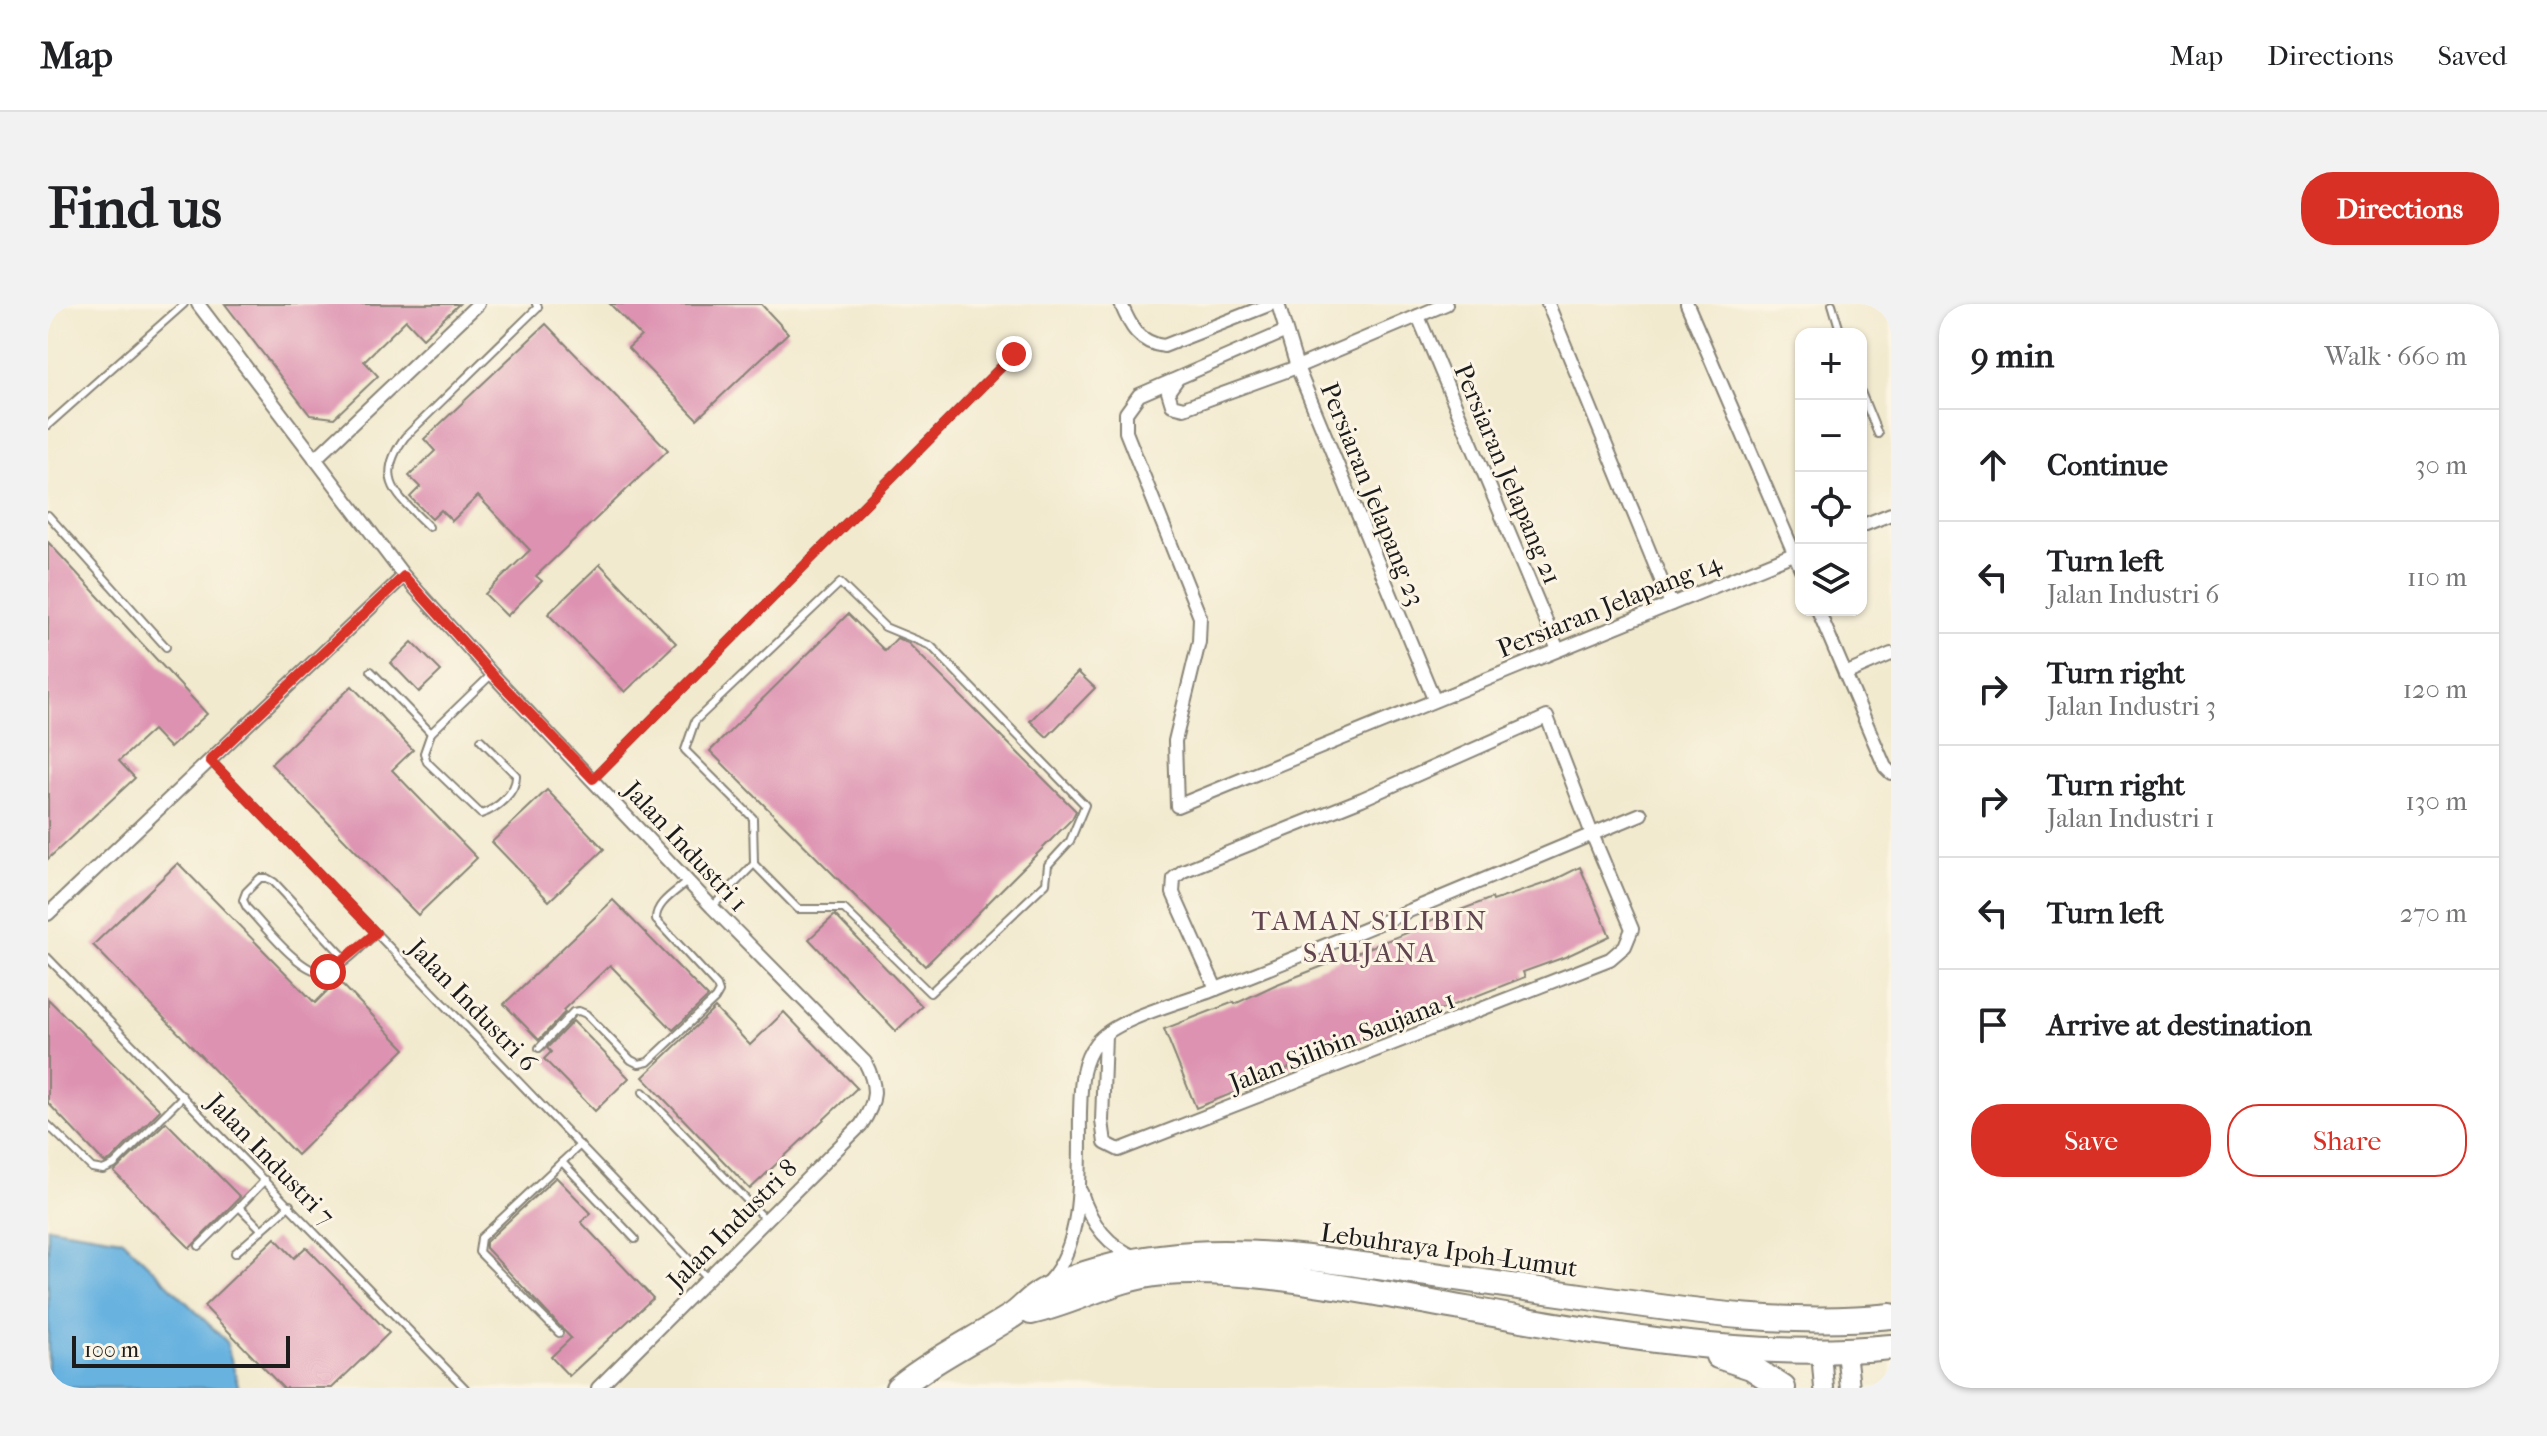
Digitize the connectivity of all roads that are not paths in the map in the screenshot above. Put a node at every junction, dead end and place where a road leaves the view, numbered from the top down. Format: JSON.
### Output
{"nodes":[{"id":1,"x":184,"y":304,"type":"edge"},
{"id":2,"x":198,"y":304,"type":"edge"},
{"id":3,"x":478,"y":304,"type":"edge"},
{"id":4,"x":536,"y":304,"type":"edge"},
{"id":5,"x":1121,"y":304,"type":"edge"},
{"id":6,"x":1227,"y":304,"type":"edge"},
{"id":7,"x":1271,"y":304,"type":"edge"},
{"id":8,"x":1278,"y":304,"type":"edge"},
{"id":9,"x":1446,"y":304,"type":"edge"},
{"id":10,"x":1548,"y":304,"type":"edge"},
{"id":11,"x":1687,"y":304,"type":"edge"},
{"id":12,"x":1832,"y":304,"type":"edge"},
{"id":13,"x":1418,"y":316,"type":"junction"},
{"id":14,"x":1233,"y":318,"type":"junction"},
{"id":15,"x":1839,"y":328,"type":"edge"},
{"id":16,"x":1284,"y":332,"type":"junction"},
{"id":17,"x":1014,"y":354,"type":"dead end"},
{"id":18,"x":1297,"y":367,"type":"junction"},
{"id":19,"x":1181,"y":375,"type":"junction"},
{"id":20,"x":1864,"y":400,"type":"edge"},
{"id":21,"x":48,"y":425,"type":"edge"},
{"id":22,"x":1878,"y":434,"type":"dead end"},
{"id":23,"x":315,"y":459,"type":"junction"},
{"id":24,"x":1891,"y":514,"type":"edge"},
{"id":25,"x":48,"y":515,"type":"edge"},
{"id":26,"x":1867,"y":524,"type":"edge"},
{"id":27,"x":429,"y":527,"type":"dead end"},
{"id":28,"x":1795,"y":545,"type":"edge"},
{"id":29,"x":1795,"y":553,"type":"edge"},
{"id":30,"x":404,"y":576,"type":"junction"},
{"id":31,"x":1671,"y":604,"type":"junction"},
{"id":32,"x":1821,"y":616,"type":"edge"},
{"id":33,"x":166,"y":647,"type":"dead end"},
{"id":34,"x":1558,"y":650,"type":"junction"},
{"id":35,"x":1891,"y":654,"type":"edge"},
{"id":36,"x":371,"y":671,"type":"dead end"},
{"id":37,"x":492,"y":674,"type":"junction"},
{"id":38,"x":1845,"y":674,"type":"junction"},
{"id":39,"x":1434,"y":699,"type":"junction"},
{"id":40,"x":431,"y":733,"type":"junction"},
{"id":41,"x":481,"y":740,"type":"dead end"},
{"id":42,"x":210,"y":760,"type":"junction"},
{"id":43,"x":1888,"y":770,"type":"edge"},
{"id":44,"x":593,"y":779,"type":"junction"},
{"id":45,"x":1641,"y":814,"type":"dead end"},
{"id":46,"x":1592,"y":834,"type":"junction"},
{"id":47,"x":754,"y":864,"type":"junction"},
{"id":48,"x":688,"y":881,"type":"junction"},
{"id":49,"x":712,"y":907,"type":"junction"},
{"id":50,"x":48,"y":914,"type":"edge"},
{"id":51,"x":376,"y":933,"type":"junction"},
{"id":52,"x":48,"y":958,"type":"edge"},
{"id":53,"x":346,"y":959,"type":"junction"},
{"id":54,"x":1216,"y":989,"type":"junction"},
{"id":55,"x":1105,"y":1035,"type":"junction"},
{"id":56,"x":539,"y":1048,"type":"dead end"},
{"id":57,"x":874,"y":1079,"type":"joint"},
{"id":58,"x":643,"y":1092,"type":"dead end"},
{"id":59,"x":183,"y":1096,"type":"junction"},
{"id":60,"x":48,"y":1125,"type":"edge"},
{"id":61,"x":580,"y":1145,"type":"junction"},
{"id":62,"x":562,"y":1162,"type":"junction"},
{"id":63,"x":265,"y":1180,"type":"junction"},
{"id":64,"x":1079,"y":1185,"type":"junction"},
{"id":65,"x":290,"y":1205,"type":"junction"},
{"id":66,"x":239,"y":1207,"type":"junction"},
{"id":67,"x":766,"y":1220,"type":"junction"},
{"id":68,"x":262,"y":1230,"type":"junction"},
{"id":69,"x":635,"y":1239,"type":"dead end"},
{"id":70,"x":199,"y":1246,"type":"dead end"},
{"id":71,"x":235,"y":1253,"type":"dead end"},
{"id":72,"x":1143,"y":1259,"type":"junction"},
{"id":73,"x":708,"y":1279,"type":"junction"},
{"id":74,"x":1035,"y":1296,"type":"junction"},
{"id":75,"x":1013,"y":1315,"type":"junction"},
{"id":76,"x":1715,"y":1315,"type":"junction"},
{"id":77,"x":1891,"y":1316,"type":"edge"},
{"id":78,"x":1891,"y":1327,"type":"edge"},
{"id":79,"x":559,"y":1333,"type":"dead end"},
{"id":80,"x":1657,"y":1339,"type":"junction"},
{"id":81,"x":1833,"y":1347,"type":"junction"},
{"id":82,"x":1891,"y":1347,"type":"edge"},
{"id":83,"x":465,"y":1388,"type":"edge"},
{"id":84,"x":598,"y":1388,"type":"edge"},
{"id":85,"x":898,"y":1388,"type":"edge"},
{"id":86,"x":1783,"y":1388,"type":"edge"},
{"id":87,"x":1824,"y":1388,"type":"edge"},
{"id":88,"x":1850,"y":1388,"type":"edge"}],
"edges":[{"from":1,"to":21,"type":"lane"},
{"from":2,"to":23,"type":"street","name":"Jalan Industri 1"},
{"from":3,"to":23,"type":"street"},
{"from":4,"to":27,"type":"lane"},
{"from":5,"to":14,"type":"street"},
{"from":6,"to":14,"type":"street"},
{"from":7,"to":14,"type":"street"},
{"from":8,"to":16,"type":"street","name":"Persiaran Jelapang 23"},
{"from":9,"to":13,"type":"street"},
{"from":10,"to":31,"type":"street"},
{"from":11,"to":28,"type":"street"},
{"from":12,"to":15,"type":"lane"},
{"from":13,"to":18,"type":"street"},
{"from":13,"to":34,"type":"street","name":"Persiaran Jelapang 21"},
{"from":16,"to":18,"type":"street","name":"Persiaran Jelapang 23"},
{"from":16,"to":19,"type":"street"},
{"from":17,"to":44,"type":"lane"},
{"from":18,"to":19,"type":"street"},
{"from":18,"to":39,"type":"street","name":"Persiaran Jelapang 23"},
{"from":19,"to":39,"type":"street","name":"Persiaran Jelapang 14"},
{"from":20,"to":22,"type":"lane"},
{"from":23,"to":30,"type":"street","name":"Jalan Industri 1"},
{"from":24,"to":26,"type":"street"},
{"from":25,"to":33,"type":"lane"},
{"from":29,"to":31,"type":"street","name":"Persiaran Jelapang 14"},
{"from":30,"to":37,"type":"street","name":"Jalan Industri 1"},
{"from":30,"to":42,"type":"street"},
{"from":31,"to":34,"type":"street","name":"Persiaran Jelapang 14"},
{"from":32,"to":38,"type":"street"},
{"from":34,"to":39,"type":"street","name":"Persiaran Jelapang 14"},
{"from":35,"to":38,"type":"street"},
{"from":36,"to":40,"type":"lane"},
{"from":37,"to":40,"type":"lane"},
{"from":37,"to":44,"type":"street","name":"Jalan Industri 1"},
{"from":38,"to":43,"type":"street"},
{"from":40,"to":41,"type":"lane"},
{"from":42,"to":50,"type":"street"},
{"from":42,"to":51,"type":"lane","name":"Jalan Industri 6"},
{"from":44,"to":48,"type":"street","name":"Jalan Industri 1"},
{"from":45,"to":46,"type":"street"},
{"from":46,"to":54,"type":"street"},
{"from":46,"to":54,"type":"street"},
{"from":46,"to":55,"type":"street","name":"Jalan Silibin Saujana 1"},
{"from":47,"to":47,"type":"lane"},
{"from":47,"to":49,"type":"lane"},
{"from":48,"to":49,"type":"street","name":"Jalan Industri 1"},
{"from":48,"to":56,"type":"lane"},
{"from":49,"to":57,"type":"street","name":"Jalan Industri 1"},
{"from":51,"to":53,"type":"lane"},
{"from":51,"to":61,"type":"lane","name":"Jalan Industri 6"},
{"from":52,"to":59,"type":"lane","name":"Jalan Industri 7"},
{"from":53,"to":53,"type":"lane"},
{"from":54,"to":55,"type":"street"},
{"from":55,"to":64,"type":"street"},
{"from":57,"to":67,"type":"street","name":"Jalan Industri 8"},
{"from":58,"to":67,"type":"lane"},
{"from":59,"to":60,"type":"lane"},
{"from":59,"to":63,"type":"lane","name":"Jalan Industri 7"},
{"from":61,"to":62,"type":"lane"},
{"from":61,"to":73,"type":"lane","name":"Jalan Industri 6"},
{"from":62,"to":69,"type":"lane"},
{"from":62,"to":79,"type":"lane"},
{"from":63,"to":65,"type":"lane","name":"Jalan Industri 7"},
{"from":63,"to":66,"type":"lane"},
{"from":64,"to":72,"type":"street"},
{"from":64,"to":74,"type":"street"},
{"from":65,"to":68,"type":"lane"},
{"from":65,"to":83,"type":"lane","name":"Jalan Industri 7"},
{"from":66,"to":68,"type":"lane"},
{"from":66,"to":70,"type":"lane"},
{"from":67,"to":73,"type":"street","name":"Jalan Industri 8"},
{"from":68,"to":71,"type":"lane"},
{"from":72,"to":74,"type":"highway","name":"Lebuhraya Ipoh-Lumut"},
{"from":72,"to":76,"type":"highway","name":"Lebuhraya Ipoh-Lumut"},
{"from":73,"to":84,"type":"street","name":"Jalan Industri 8"},
{"from":74,"to":75,"type":"highway","name":"Lebuhraya Ipoh-Lumut"},
{"from":75,"to":80,"type":"highway","name":"Lebuhraya Ipoh-Lumut"},
{"from":75,"to":85,"type":"highway","name":"Lebuhraya Ipoh-Lumut"},
{"from":76,"to":77,"type":"highway","name":"Lebuhraya Ipoh-Lumut"},
{"from":76,"to":81,"type":"highway"},
{"from":78,"to":81,"type":"highway"},
{"from":80,"to":81,"type":"highway","name":"Lebuhraya Ipoh-Lumut"},
{"from":80,"to":86,"type":"highway"},
{"from":81,"to":82,"type":"highway","name":"Lebuhraya Ipoh-Lumut"},
{"from":81,"to":87,"type":"street"},
{"from":81,"to":88,"type":"street"}]}
